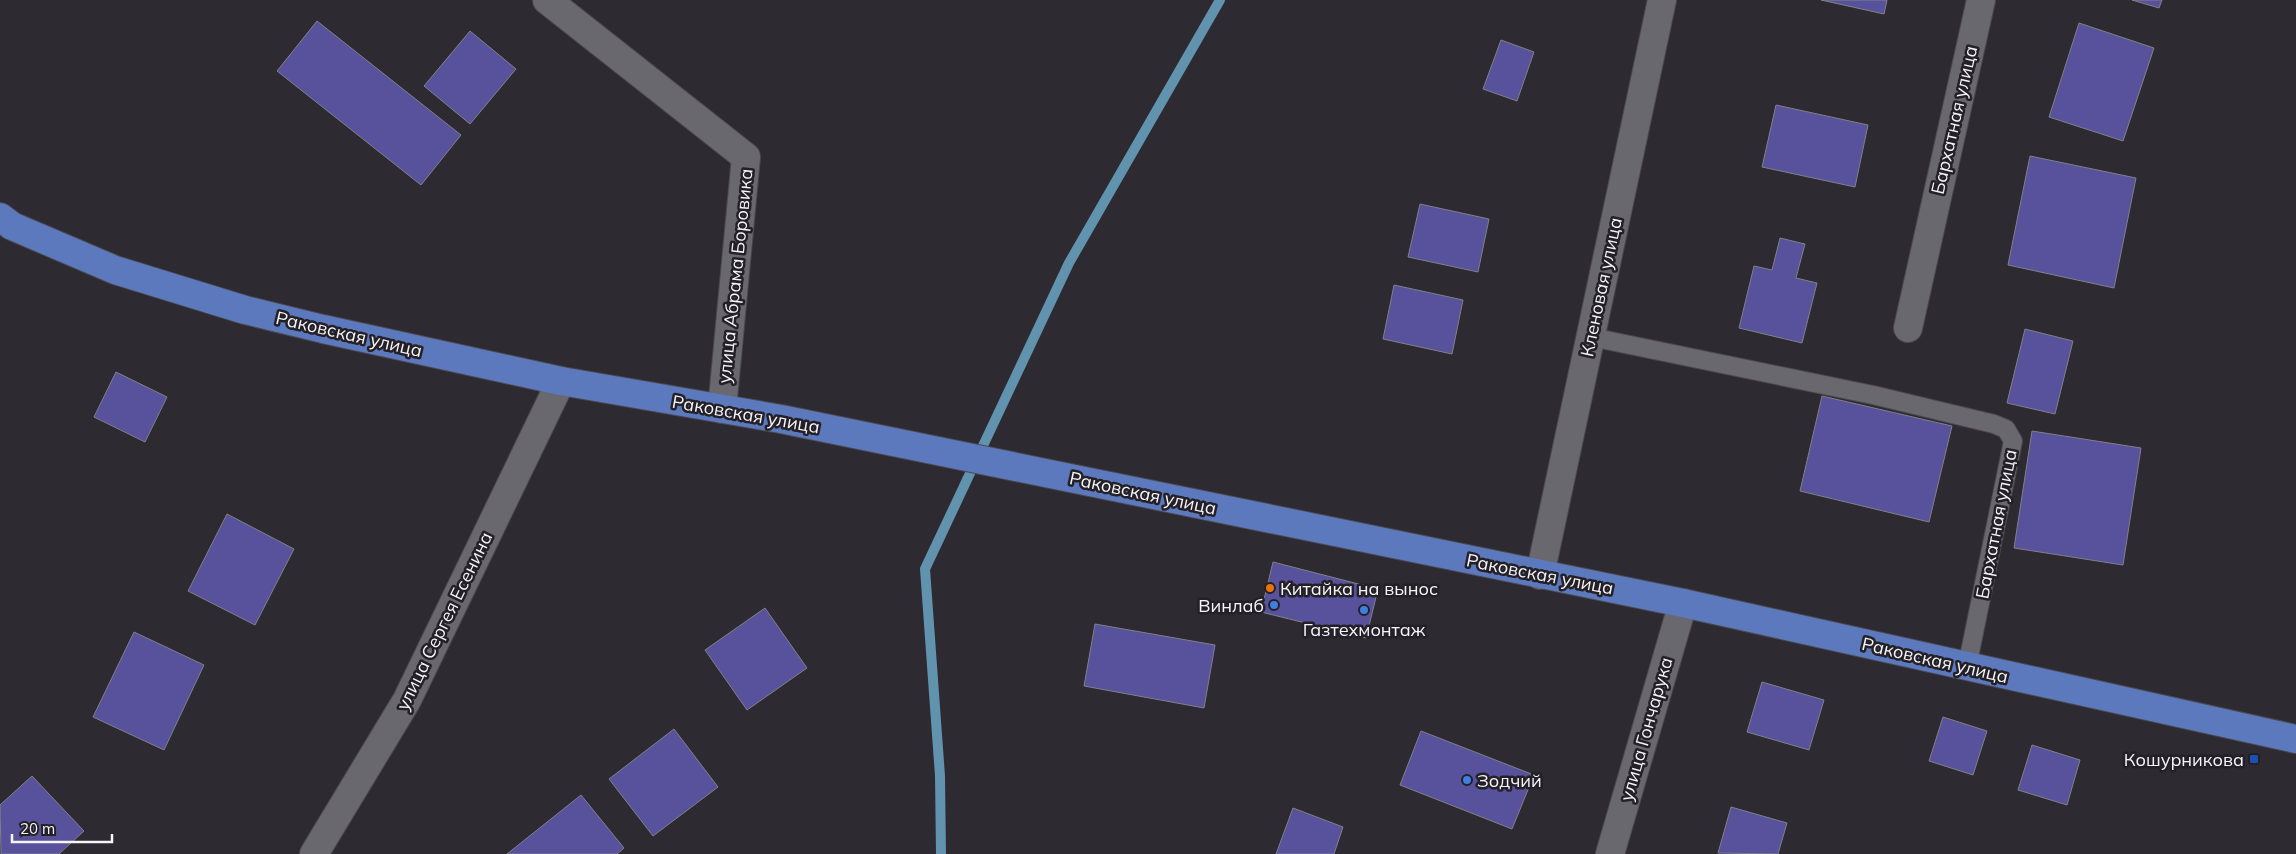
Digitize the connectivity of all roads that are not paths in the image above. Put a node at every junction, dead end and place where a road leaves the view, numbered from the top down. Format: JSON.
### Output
{"nodes":[{"id":1,"x":547,"y":0,"type":"edge"},
{"id":2,"x":1662,"y":0,"type":"edge"},
{"id":3,"x":1981,"y":0,"type":"edge"},
{"id":4,"x":0,"y":217,"type":"edge"},
{"id":5,"x":1908,"y":328,"type":"dead end"},
{"id":6,"x":1591,"y":337,"type":"junction"},
{"id":7,"x":561,"y":381,"type":"junction"},
{"id":8,"x":722,"y":409,"type":"junction"},
{"id":9,"x":1540,"y":575,"type":"junction"},
{"id":10,"x":1683,"y":603,"type":"junction"},
{"id":11,"x":1967,"y":666,"type":"junction"},
{"id":12,"x":2296,"y":739,"type":"edge"},
{"id":13,"x":314,"y":854,"type":"edge"},
{"id":14,"x":1610,"y":854,"type":"edge"}],
"edges":[{"from":1,"to":8,"type":"street","name":"улица Абрама Боровика"},
{"from":2,"to":6,"type":"street","name":"Кленовая улица"},
{"from":3,"to":5,"type":"street","name":"Бархатная улица"},
{"from":4,"to":7,"type":"main road","name":"Раковская улица"},
{"from":6,"to":9,"type":"street","name":"Кленовая улица"},
{"from":6,"to":11,"type":"lane","name":"Бархатная улица"},
{"from":7,"to":8,"type":"main road","name":"Раковская улица"},
{"from":7,"to":13,"type":"street","name":"улица Сергея Есенина"},
{"from":8,"to":9,"type":"main road","name":"Раковская улица"},
{"from":9,"to":10,"type":"main road","name":"Раковская улица"},
{"from":10,"to":11,"type":"main road","name":"Раковская улица"},
{"from":10,"to":14,"type":"street","name":"улица Гончарука"},
{"from":11,"to":12,"type":"main road","name":"Раковская улица"}]}
